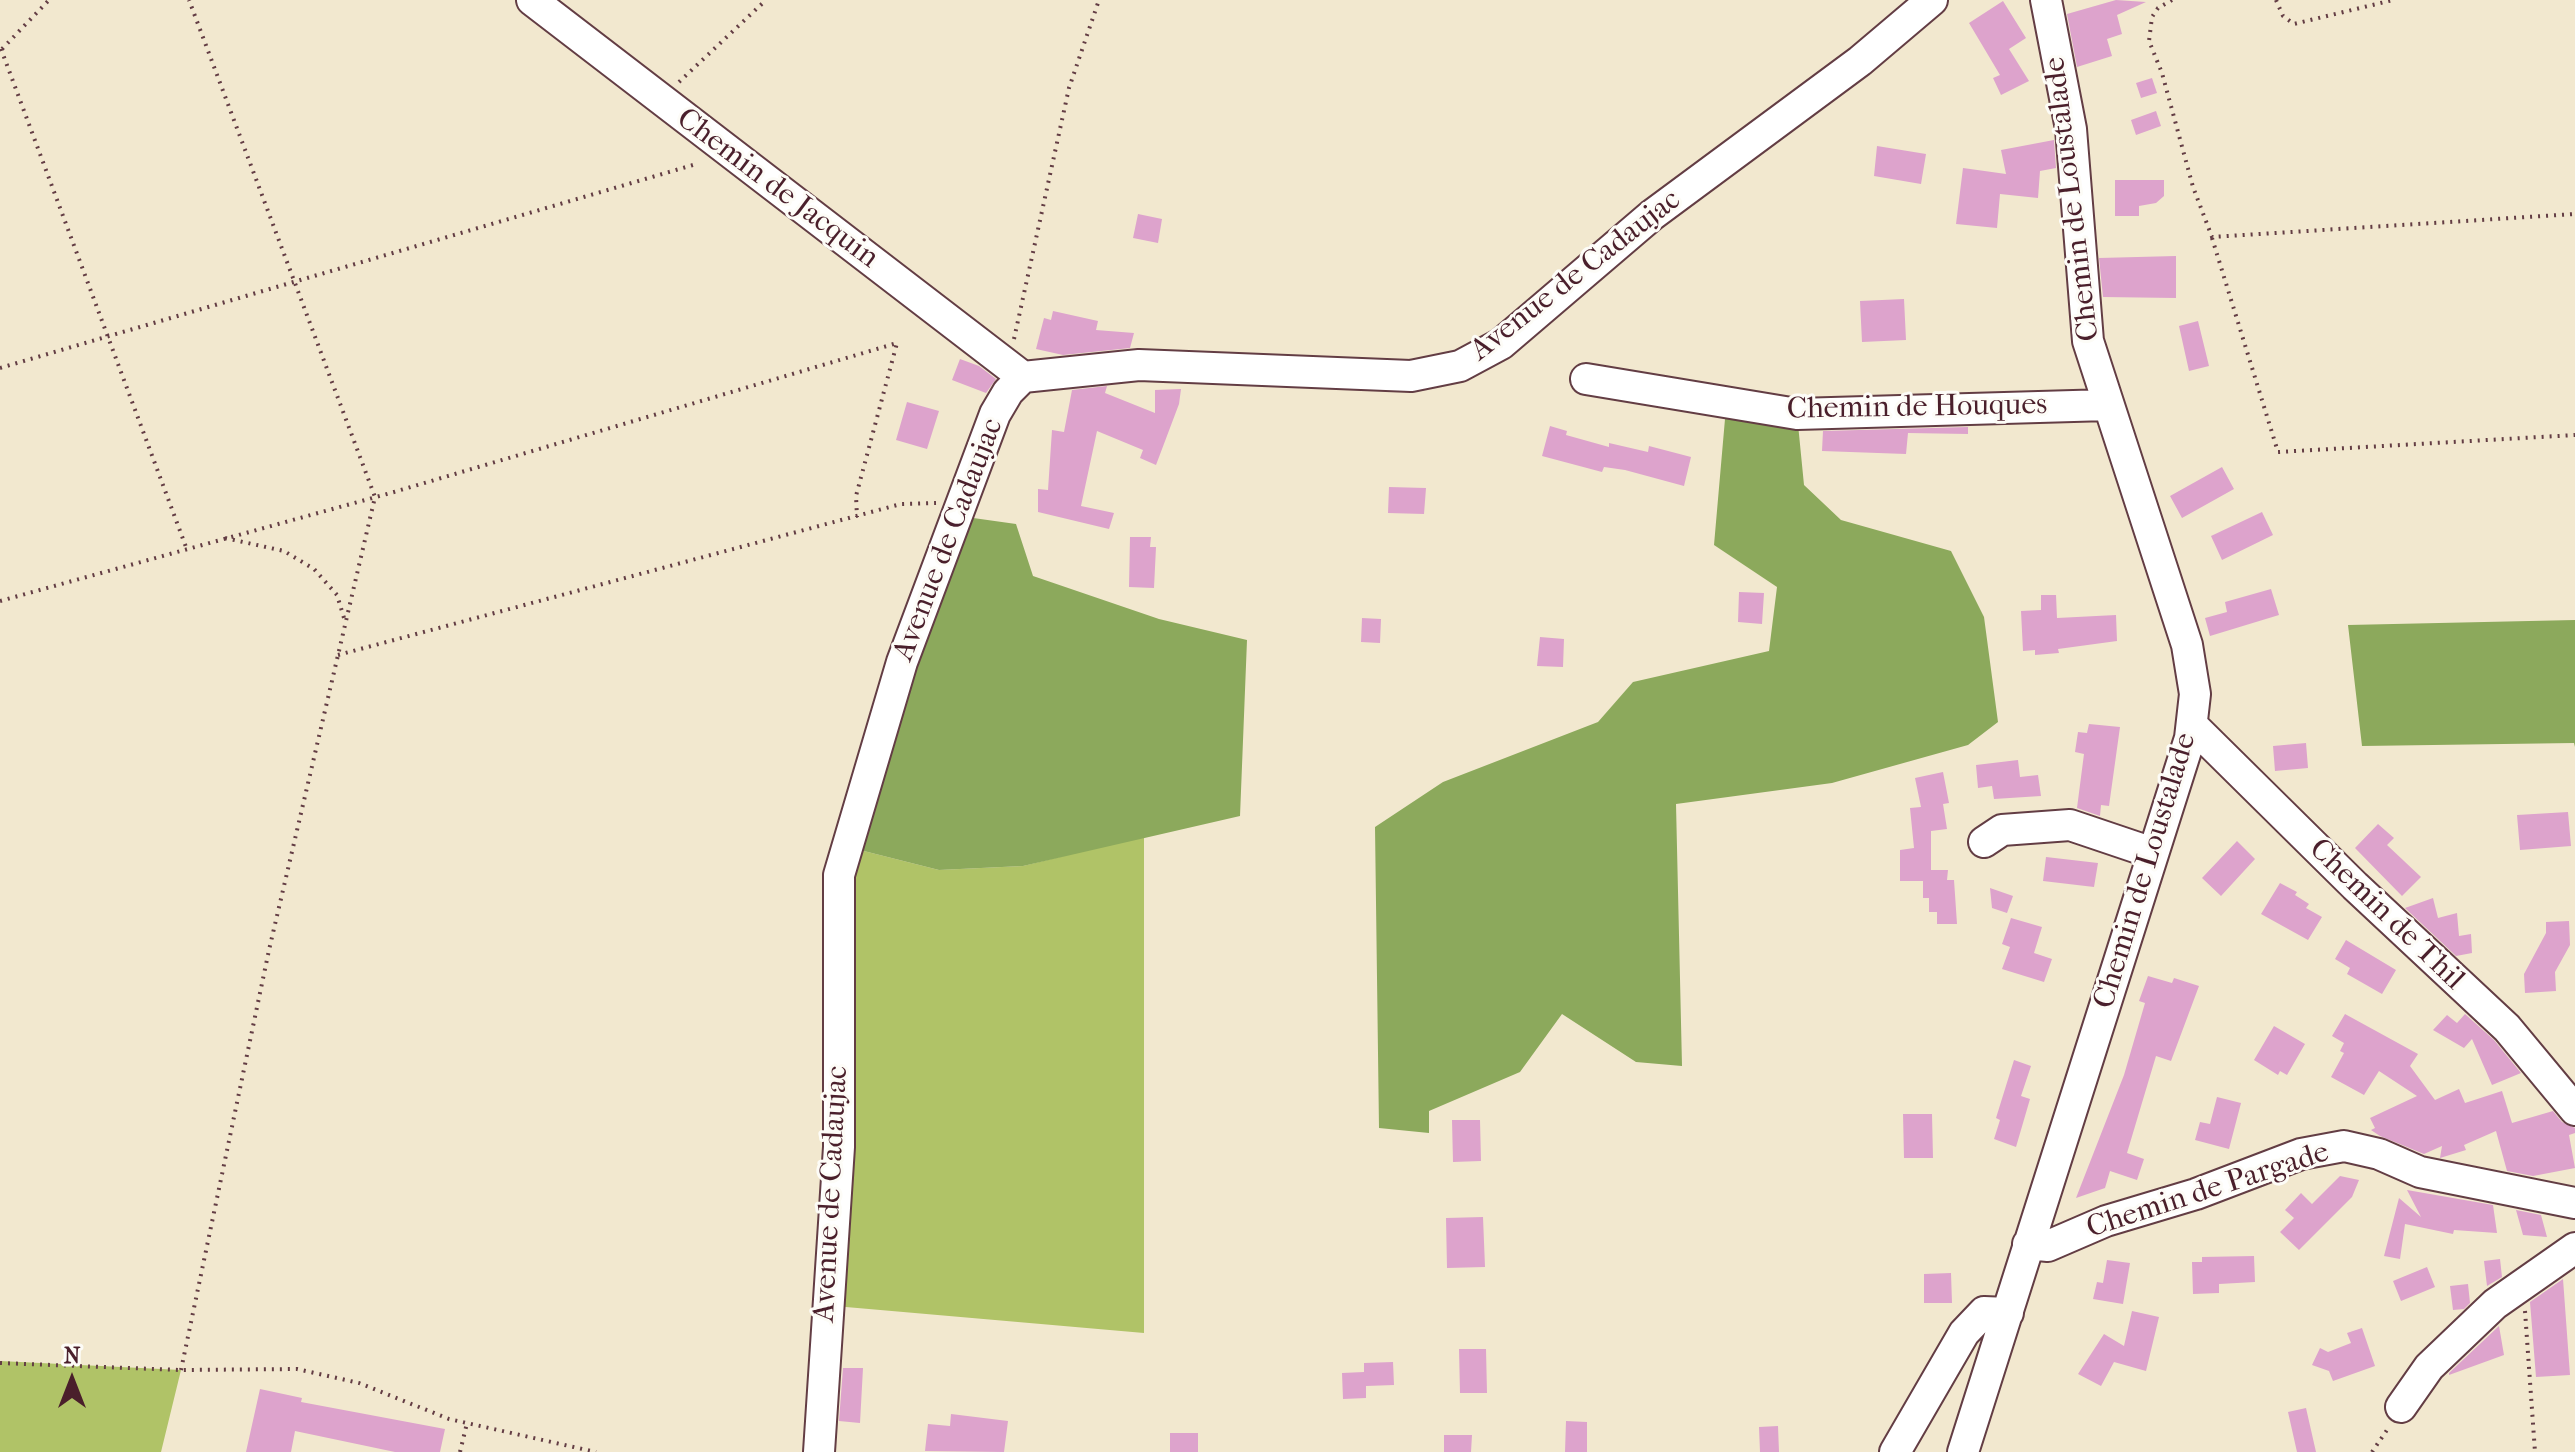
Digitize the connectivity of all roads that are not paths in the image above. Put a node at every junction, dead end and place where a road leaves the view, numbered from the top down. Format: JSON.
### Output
{"nodes":[{"id":1,"x":532,"y":0,"type":"edge"},
{"id":2,"x":1932,"y":0,"type":"edge"},
{"id":3,"x":2046,"y":0,"type":"edge"},
{"id":4,"x":1019,"y":374,"type":"junction"},
{"id":5,"x":1586,"y":379,"type":"dead end"},
{"id":6,"x":2108,"y":405,"type":"junction"},
{"id":7,"x":2192,"y":725,"type":"junction"},
{"id":8,"x":1984,"y":842,"type":"dead end"},
{"id":9,"x":2153,"y":853,"type":"junction"},
{"id":10,"x":2575,"y":1110,"type":"edge"},
{"id":11,"x":2570,"y":1202,"type":"edge"},
{"id":12,"x":2575,"y":1238,"type":"edge"},
{"id":13,"x":2028,"y":1244,"type":"junction"},
{"id":14,"x":2575,"y":1248,"type":"edge"},
{"id":15,"x":2008,"y":1313,"type":"junction"},
{"id":16,"x":2401,"y":1407,"type":"dead end"},
{"id":17,"x":819,"y":1452,"type":"edge"},
{"id":18,"x":1895,"y":1452,"type":"edge"},
{"id":19,"x":1963,"y":1452,"type":"edge"}],
"edges":[{"from":1,"to":4,"type":"street","name":"Chemin de Jacquin"},
{"from":2,"to":4,"type":"street","name":"Avenue de Cadaujac"},
{"from":3,"to":6,"type":"street","name":"Chemin de Loustalade"},
{"from":4,"to":17,"type":"street","name":"Avenue de Cadaujac"},
{"from":5,"to":6,"type":"street","name":"Chemin de Houques"},
{"from":6,"to":7,"type":"street","name":"Chemin de Loustalade"},
{"from":7,"to":9,"type":"street","name":"Chemin de Loustalade"},
{"from":7,"to":10,"type":"street","name":"Chemin de Thil"},
{"from":8,"to":9,"type":"street"},
{"from":9,"to":13,"type":"street","name":"Chemin de Loustalade"},
{"from":11,"to":12,"type":"street"},
{"from":11,"to":13,"type":"street","name":"Chemin de Pargade"},
{"from":13,"to":15,"type":"street","name":"Chemin de Loustalade"},
{"from":14,"to":16,"type":"street"},
{"from":15,"to":18,"type":"street"},
{"from":15,"to":19,"type":"street","name":"Chemin de Loustalade"}]}
